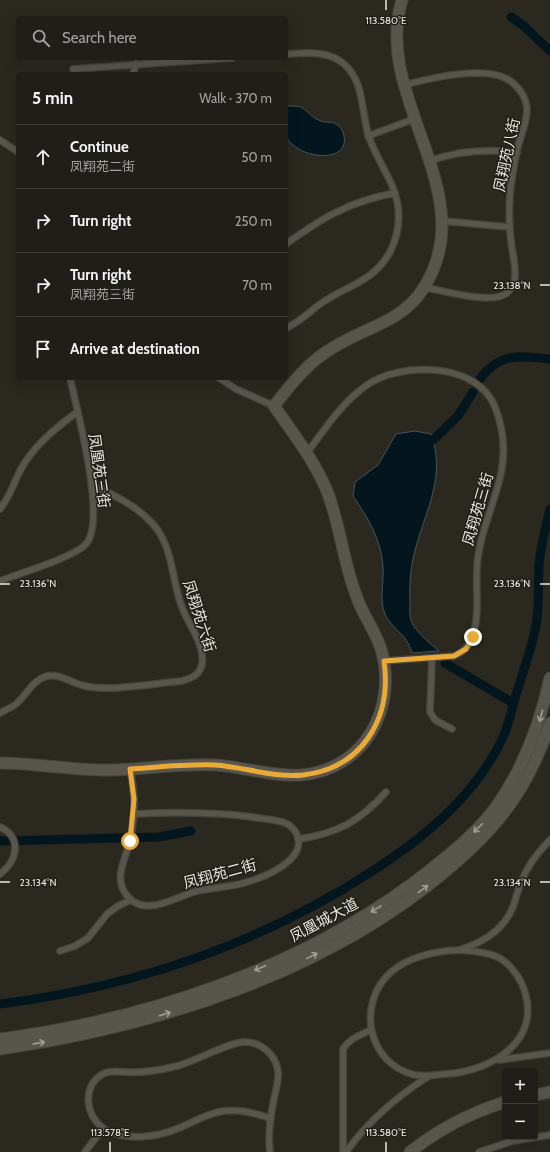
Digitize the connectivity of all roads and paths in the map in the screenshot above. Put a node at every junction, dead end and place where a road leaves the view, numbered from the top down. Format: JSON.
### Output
{"nodes":[{"id":1,"x":402,"y":0,"type":"edge"},
{"id":2,"x":288,"y":54,"type":"edge"},
{"id":3,"x":200,"y":60,"type":"edge"},
{"id":4,"x":136,"y":64,"type":"junction"},
{"id":5,"x":73,"y":69,"type":"dead end"},
{"id":6,"x":134,"y":72,"type":"edge"},
{"id":7,"x":404,"y":85,"type":"junction"},
{"id":8,"x":414,"y":119,"type":"junction"},
{"id":9,"x":368,"y":136,"type":"junction"},
{"id":10,"x":0,"y":140,"type":"edge"},
{"id":11,"x":16,"y":151,"type":"edge"},
{"id":12,"x":517,"y":153,"type":"junction"},
{"id":13,"x":429,"y":161,"type":"junction"},
{"id":14,"x":395,"y":193,"type":"junction"},
{"id":15,"x":442,"y":221,"type":"junction"},
{"id":16,"x":510,"y":227,"type":"junction"},
{"id":17,"x":288,"y":243,"type":"edge"},
{"id":18,"x":424,"y":287,"type":"junction"},
{"id":19,"x":288,"y":327,"type":"edge"},
{"id":20,"x":70,"y":380,"type":"edge"},
{"id":21,"x":222,"y":380,"type":"edge"},
{"id":22,"x":274,"y":406,"type":"junction"},
{"id":23,"x":78,"y":412,"type":"junction"},
{"id":24,"x":307,"y":453,"type":"junction"},
{"id":25,"x":92,"y":485,"type":"junction"},
{"id":26,"x":0,"y":509,"type":"edge"},
{"id":27,"x":0,"y":581,"type":"edge"},
{"id":28,"x":432,"y":658,"type":"junction"},
{"id":29,"x":384,"y":661,"type":"junction"},
{"id":30,"x":550,"y":678,"type":"edge"},
{"id":31,"x":0,"y":713,"type":"edge"},
{"id":32,"x":550,"y":723,"type":"edge"},
{"id":33,"x":452,"y":729,"type":"dead end"},
{"id":34,"x":0,"y":763,"type":"edge"},
{"id":35,"x":130,"y":769,"type":"junction"},
{"id":36,"x":386,"y":792,"type":"dead end"},
{"id":37,"x":134,"y":814,"type":"junction"},
{"id":38,"x":0,"y":827,"type":"edge"},
{"id":39,"x":298,"y":839,"type":"junction"},
{"id":40,"x":550,"y":841,"type":"edge"},
{"id":41,"x":0,"y":874,"type":"edge"},
{"id":42,"x":131,"y":900,"type":"junction"},
{"id":43,"x":459,"y":950,"type":"junction"},
{"id":44,"x":60,"y":951,"type":"dead end"},
{"id":45,"x":372,"y":1030,"type":"junction"},
{"id":46,"x":0,"y":1039,"type":"edge"},
{"id":47,"x":0,"y":1049,"type":"edge"},
{"id":48,"x":550,"y":1053,"type":"edge"},
{"id":49,"x":497,"y":1060,"type":"junction"},
{"id":50,"x":429,"y":1076,"type":"junction"},
{"id":51,"x":550,"y":1092,"type":"edge"},
{"id":52,"x":538,"y":1094,"type":"edge"},
{"id":53,"x":502,"y":1103,"type":"edge"},
{"id":54,"x":271,"y":1119,"type":"junction"},
{"id":55,"x":103,"y":1128,"type":"junction"},
{"id":56,"x":550,"y":1135,"type":"edge"},
{"id":57,"x":85,"y":1152,"type":"edge"},
{"id":58,"x":270,"y":1152,"type":"edge"},
{"id":59,"x":344,"y":1152,"type":"edge"},
{"id":60,"x":410,"y":1152,"type":"edge"},
{"id":61,"x":479,"y":1152,"type":"edge"}],
"edges":[{"from":1,"to":7,"type":"street"},
{"from":2,"to":9,"type":"lane"},
{"from":3,"to":4,"type":"lane"},
{"from":4,"to":5,"type":"lane"},
{"from":4,"to":6,"type":"lane"},
{"from":7,"to":8,"type":"street"},
{"from":7,"to":12,"type":"lane","name":"凤翔苑八街"},
{"from":8,"to":9,"type":"lane"},
{"from":8,"to":13,"type":"street"},
{"from":9,"to":14,"type":"lane"},
{"from":10,"to":11,"type":"lane"},
{"from":12,"to":13,"type":"lane"},
{"from":12,"to":16,"type":"lane","name":"凤翔苑八街"},
{"from":13,"to":15,"type":"street"},
{"from":14,"to":17,"type":"lane"},
{"from":14,"to":19,"type":"lane"},
{"from":15,"to":16,"type":"lane"},
{"from":15,"to":18,"type":"street"},
{"from":16,"to":18,"type":"lane","name":"凤翔苑八街"},
{"from":18,"to":22,"type":"street"},
{"from":20,"to":23,"type":"lane","name":"凤凰苑三街"},
{"from":21,"to":22,"type":"lane"},
{"from":22,"to":24,"type":"street"},
{"from":23,"to":25,"type":"lane","name":"凤凰苑三街"},
{"from":23,"to":26,"type":"lane"},
{"from":24,"to":28,"type":"lane","name":"凤翔苑三街"},
{"from":24,"to":29,"type":"street"},
{"from":25,"to":27,"type":"lane","name":"凤凰苑三街"},
{"from":25,"to":31,"type":"lane","name":"凤翔苑六街"},
{"from":28,"to":29,"type":"lane","name":"凤翔苑三街"},
{"from":28,"to":33,"type":"lane"},
{"from":29,"to":35,"type":"street"},
{"from":30,"to":46,"type":"street","name":"凤凰城大道","one_way":true},
{"from":47,"to":32,"type":"street","name":"凤凰城大道","one_way":true},
{"from":34,"to":35,"type":"street"},
{"from":35,"to":37,"type":"lane"},
{"from":36,"to":39,"type":"lane"},
{"from":37,"to":39,"type":"lane"},
{"from":37,"to":42,"type":"lane"},
{"from":38,"to":41,"type":"lane"},
{"from":39,"to":42,"type":"lane","name":"凤翔苑二街"},
{"from":40,"to":43,"type":"lane"},
{"from":42,"to":44,"type":"lane"},
{"from":43,"to":45,"type":"lane"},
{"from":43,"to":49,"type":"lane"},
{"from":45,"to":50,"type":"lane"},
{"from":45,"to":59,"type":"lane"},
{"from":48,"to":49,"type":"lane"},
{"from":49,"to":50,"type":"lane"},
{"from":50,"to":59,"type":"lane"},
{"from":51,"to":52,"type":"street"},
{"from":53,"to":60,"type":"street"},
{"from":54,"to":55,"type":"lane"},
{"from":54,"to":55,"type":"lane"},
{"from":54,"to":58,"type":"lane"},
{"from":55,"to":57,"type":"lane"},
{"from":56,"to":61,"type":"lane"}]}
